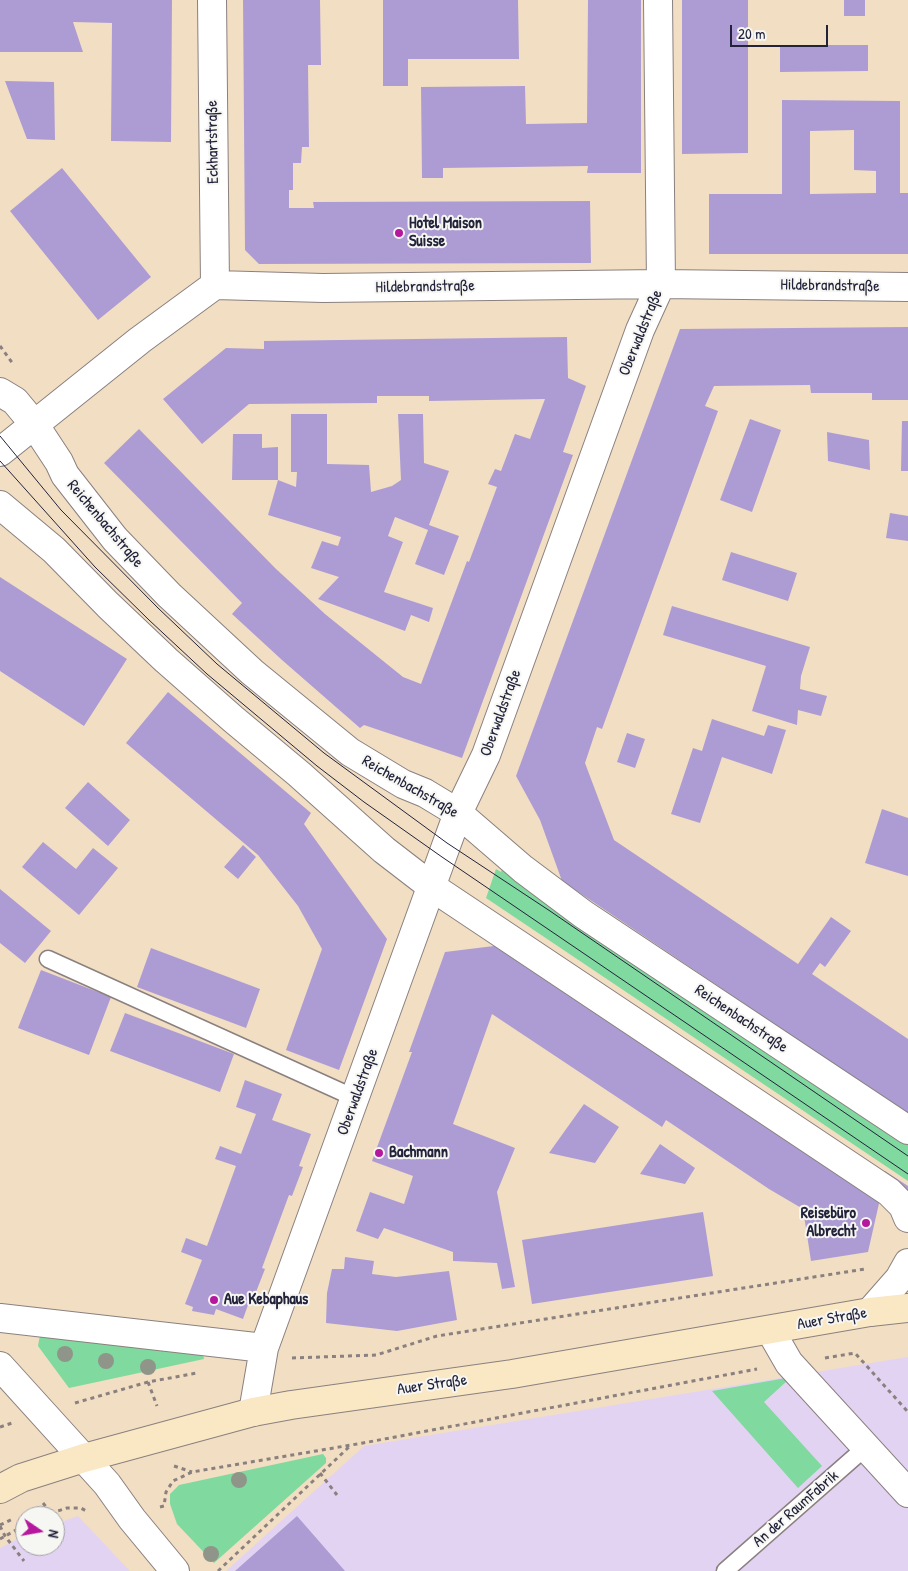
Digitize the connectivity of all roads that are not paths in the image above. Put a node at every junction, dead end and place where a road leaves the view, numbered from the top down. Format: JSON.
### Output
{"nodes":[{"id":1,"x":212,"y":0,"type":"edge"},
{"id":2,"x":658,"y":0,"type":"edge"},
{"id":3,"x":661,"y":284,"type":"junction"},
{"id":4,"x":215,"y":285,"type":"junction"},
{"id":5,"x":908,"y":287,"type":"edge"},
{"id":6,"x":0,"y":392,"type":"edge"},
{"id":7,"x":34,"y":424,"type":"junction"},
{"id":8,"x":0,"y":452,"type":"edge"},
{"id":9,"x":0,"y":505,"type":"edge"},
{"id":10,"x":458,"y":814,"type":"junction"},
{"id":11,"x":432,"y":887,"type":"junction"},
{"id":12,"x":48,"y":959,"type":"dead end"},
{"id":13,"x":355,"y":1098,"type":"junction"},
{"id":14,"x":908,"y":1130,"type":"edge"},
{"id":15,"x":908,"y":1218,"type":"edge"},
{"id":16,"x":908,"y":1263,"type":"edge"},
{"id":17,"x":908,"y":1295,"type":"edge"},
{"id":18,"x":908,"y":1308,"type":"edge"},
{"id":19,"x":870,"y":1312,"type":"junction"},
{"id":20,"x":5,"y":1318,"type":"edge"},
{"id":21,"x":770,"y":1330,"type":"junction"},
{"id":22,"x":263,"y":1355,"type":"junction"},
{"id":23,"x":0,"y":1366,"type":"edge"},
{"id":24,"x":252,"y":1412,"type":"junction"},
{"id":25,"x":866,"y":1447,"type":"junction"},
{"id":26,"x":84,"y":1458,"type":"junction"},
{"id":27,"x":0,"y":1489,"type":"edge"},
{"id":28,"x":908,"y":1493,"type":"edge"},
{"id":29,"x":174,"y":1571,"type":"edge"},
{"id":30,"x":725,"y":1571,"type":"edge"}],
"edges":[{"from":1,"to":4,"type":"street","name":"Eckhartstraße"},
{"from":2,"to":3,"type":"street","name":"Oberwaldstraße"},
{"from":3,"to":4,"type":"street","name":"Hildebrandstraße"},
{"from":3,"to":5,"type":"street","name":"Hildebrandstraße"},
{"from":3,"to":10,"type":"street","name":"Oberwaldstraße"},
{"from":4,"to":7,"type":"street"},
{"from":6,"to":7,"type":"street","name":"Reichenbachstraße"},
{"from":7,"to":8,"type":"street"},
{"from":7,"to":10,"type":"street","name":"Reichenbachstraße"},
{"from":9,"to":11,"type":"street"},
{"from":10,"to":11,"type":"street","name":"Oberwaldstraße"},
{"from":10,"to":14,"type":"street","name":"Reichenbachstraße"},
{"from":11,"to":13,"type":"street","name":"Oberwaldstraße"},
{"from":11,"to":15,"type":"street"},
{"from":12,"to":13,"type":"lane"},
{"from":13,"to":22,"type":"street","name":"Oberwaldstraße"},
{"from":16,"to":19,"type":"street"},
{"from":17,"to":19,"type":"main road"},
{"from":18,"to":19,"type":"main road","name":"Auer Straße"},
{"from":19,"to":21,"type":"main road","name":"Auer Straße"},
{"from":20,"to":22,"type":"street"},
{"from":21,"to":24,"type":"main road","name":"Auer Straße"},
{"from":21,"to":25,"type":"street"},
{"from":22,"to":24,"type":"street","name":"Oberwaldstraße"},
{"from":23,"to":26,"type":"street"},
{"from":24,"to":26,"type":"main road","name":"Auer Straße"},
{"from":25,"to":28,"type":"street"},
{"from":25,"to":30,"type":"lane","name":"An der RaumFabrik"},
{"from":26,"to":27,"type":"main road","name":"Auer Straße"},
{"from":26,"to":29,"type":"street"}]}
